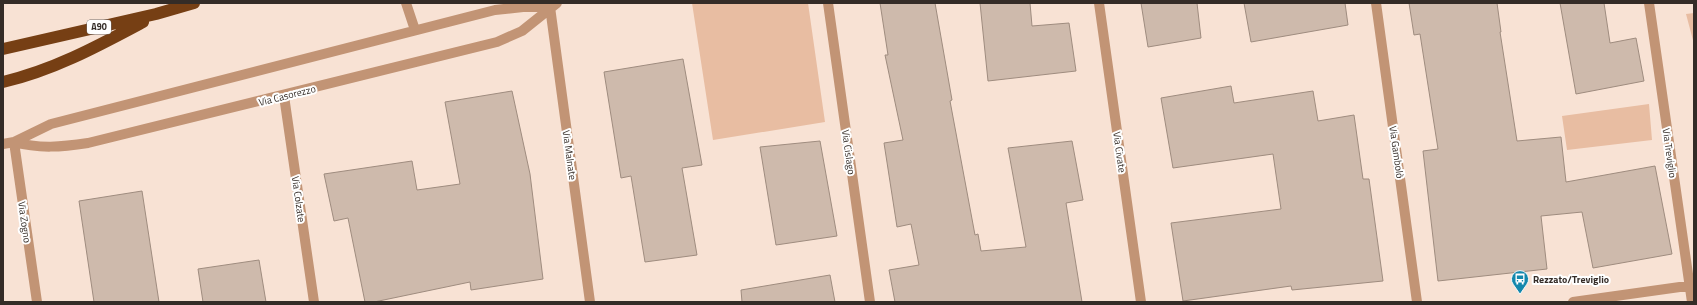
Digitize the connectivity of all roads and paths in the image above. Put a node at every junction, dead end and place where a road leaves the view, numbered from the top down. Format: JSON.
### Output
{"nodes":[{"id":1,"x":194,"y":3,"type":"edge"},
{"id":2,"x":406,"y":3,"type":"edge"},
{"id":3,"x":828,"y":3,"type":"edge"},
{"id":4,"x":1099,"y":3,"type":"edge"},
{"id":5,"x":1376,"y":3,"type":"edge"},
{"id":6,"x":1649,"y":3,"type":"edge"},
{"id":7,"x":554,"y":5,"type":"edge"},
{"id":8,"x":156,"y":14,"type":"junction"},
{"id":9,"x":415,"y":30,"type":"junction"},
{"id":10,"x":3,"y":49,"type":"edge"},
{"id":11,"x":3,"y":82,"type":"edge"},
{"id":12,"x":284,"y":96,"type":"junction"},
{"id":13,"x":14,"y":142,"type":"junction"},
{"id":14,"x":3,"y":144,"type":"edge"},
{"id":15,"x":1692,"y":285,"type":"edge"},
{"id":16,"x":37,"y":302,"type":"edge"},
{"id":17,"x":314,"y":302,"type":"edge"},
{"id":18,"x":590,"y":302,"type":"edge"},
{"id":19,"x":870,"y":302,"type":"edge"},
{"id":20,"x":1141,"y":302,"type":"edge"},
{"id":21,"x":1417,"y":302,"type":"edge"},
{"id":22,"x":1573,"y":302,"type":"edge"},
{"id":23,"x":1692,"y":302,"type":"edge"}],
"edges":[{"from":1,"to":8,"type":"highway","number":"A90"},
{"from":2,"to":9,"type":"street"},
{"from":3,"to":19,"type":"street","name":"Via Cislago"},
{"from":4,"to":20,"type":"street","name":"Via Civate"},
{"from":5,"to":21,"type":"street","name":"Via Gambolò"},
{"from":6,"to":15,"type":"street","name":"Via Treviglio"},
{"from":7,"to":9,"type":"street","name":"Via Casorezzo"},
{"from":7,"to":12,"type":"street","name":"Via Casorezzo"},
{"from":7,"to":18,"type":"street","name":"Via Malnate"},
{"from":8,"to":10,"type":"highway","number":"A90"},
{"from":8,"to":11,"type":"highway"},
{"from":9,"to":13,"type":"street","name":"Via Casorezzo"},
{"from":12,"to":13,"type":"street","name":"Via Casorezzo"},
{"from":12,"to":17,"type":"street","name":"Via Colzate"},
{"from":13,"to":14,"type":"street","name":"Via Casorezzo"},
{"from":13,"to":16,"type":"street","name":"Via Zogno"},
{"from":15,"to":22,"type":"street"},
{"from":15,"to":23,"type":"street","name":"Via Treviglio"}]}
